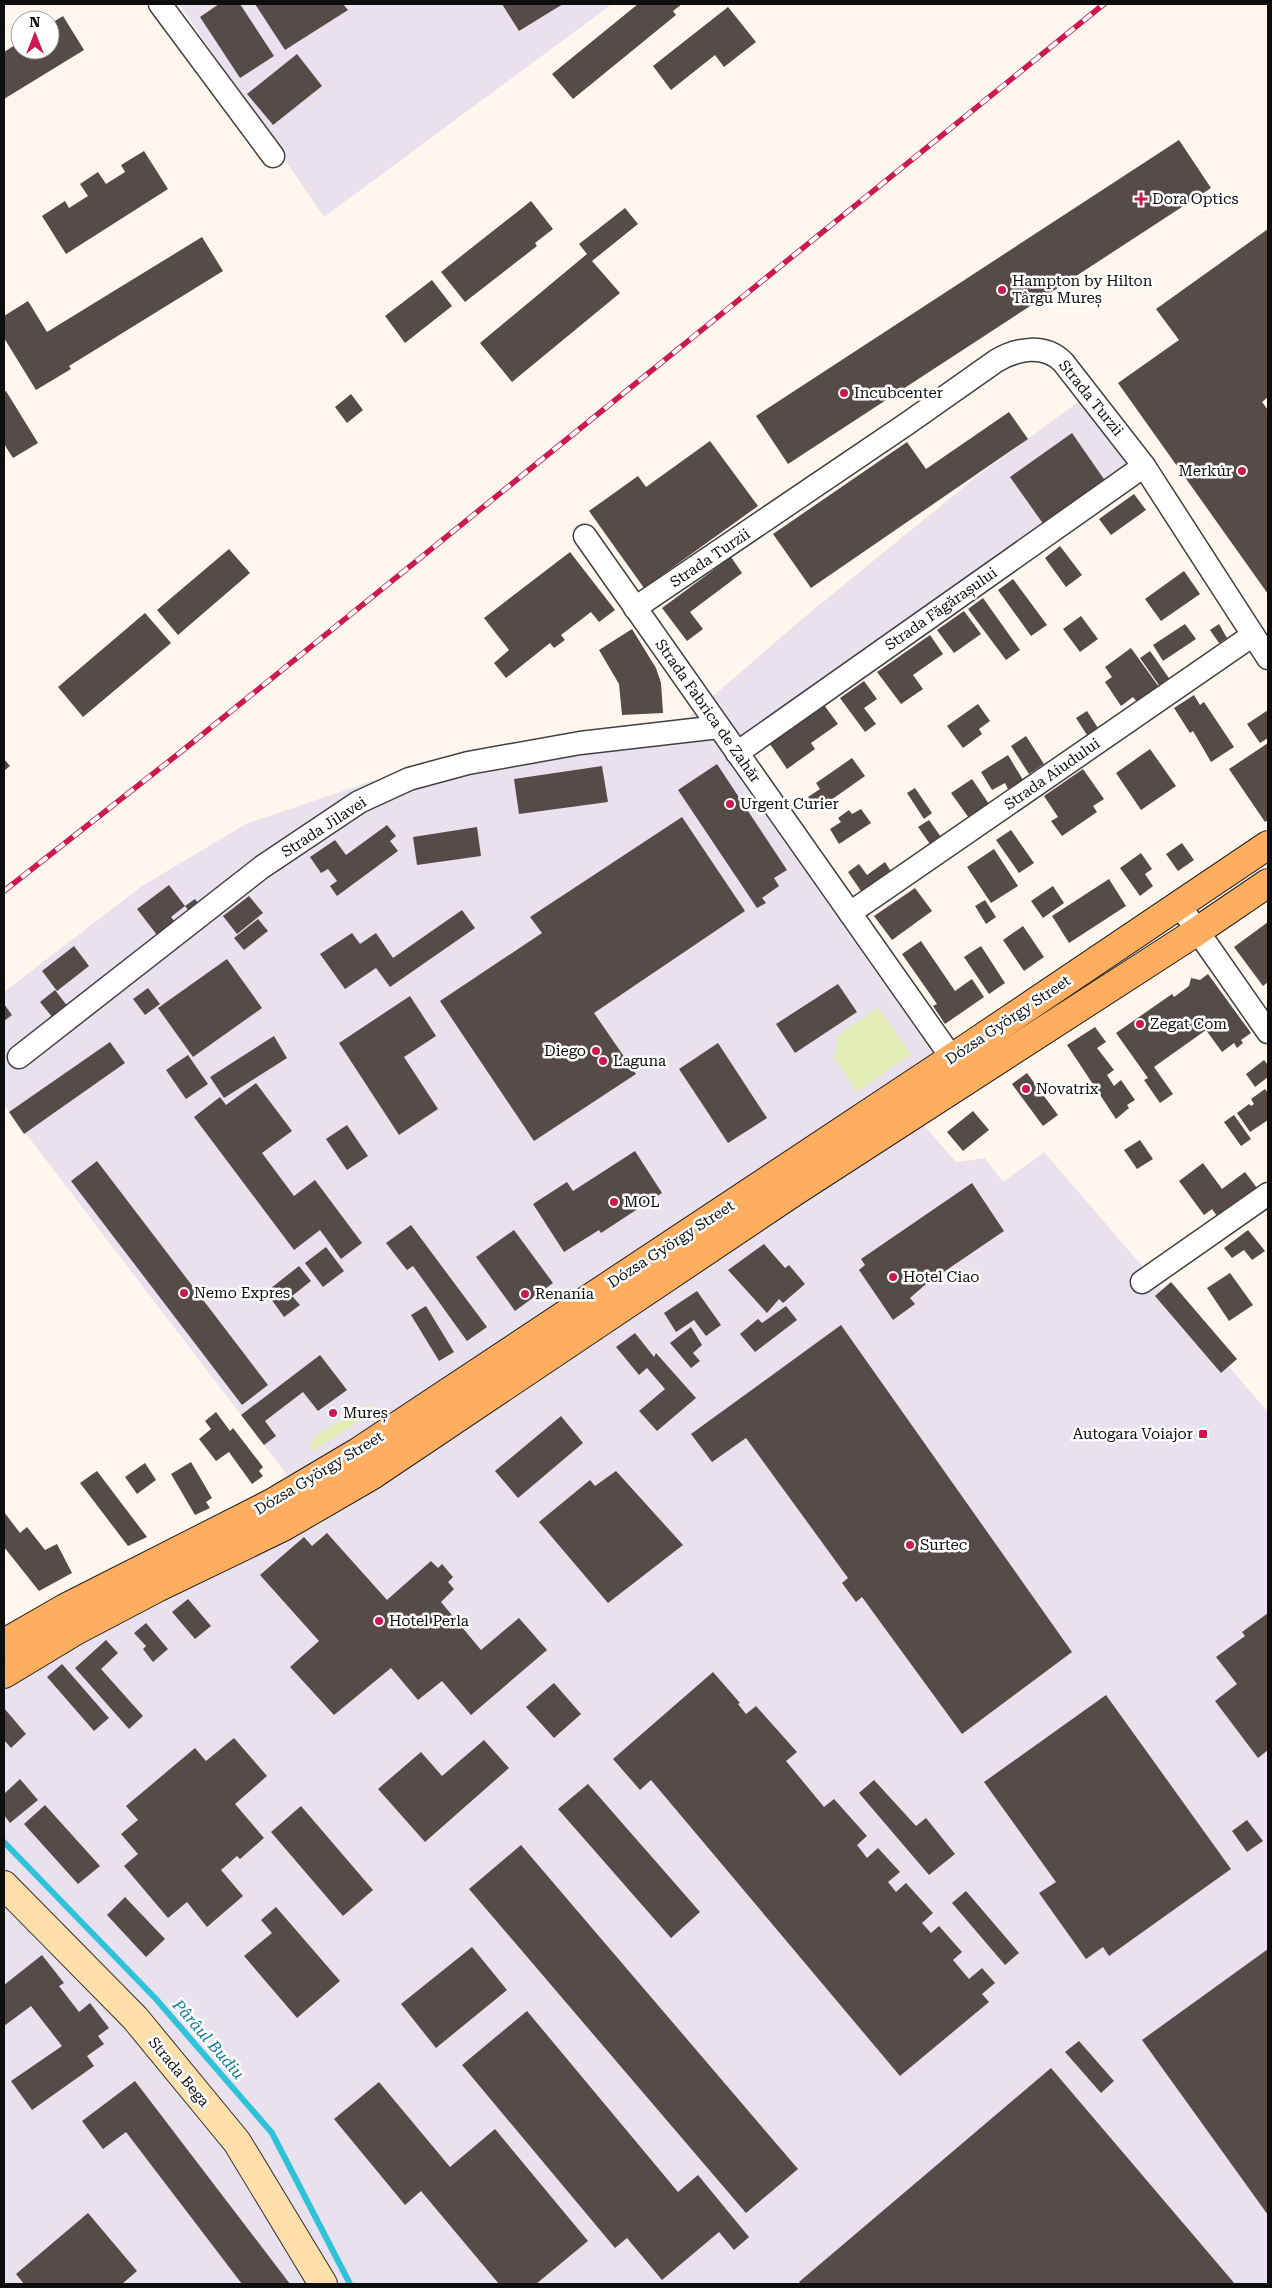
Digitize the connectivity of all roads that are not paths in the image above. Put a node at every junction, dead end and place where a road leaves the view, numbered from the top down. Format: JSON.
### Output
{"nodes":[{"id":1,"x":160,"y":4,"type":"edge"},
{"id":2,"x":273,"y":156,"type":"dead end"},
{"id":3,"x":1144,"y":466,"type":"junction"},
{"id":4,"x":585,"y":536,"type":"dead end"},
{"id":5,"x":636,"y":608,"type":"junction"},
{"id":6,"x":1253,"y":635,"type":"junction"},
{"id":7,"x":1268,"y":658,"type":"edge"},
{"id":8,"x":719,"y":727,"type":"junction"},
{"id":9,"x":737,"y":753,"type":"junction"},
{"id":10,"x":1268,"y":845,"type":"edge"},
{"id":11,"x":1268,"y":883,"type":"edge"},
{"id":12,"x":1180,"y":906,"type":"junction"},
{"id":13,"x":850,"y":913,"type":"junction"},
{"id":14,"x":1196,"y":932,"type":"junction"},
{"id":15,"x":1268,"y":1032,"type":"edge"},
{"id":16,"x":19,"y":1058,"type":"dead end"},
{"id":17,"x":952,"y":1058,"type":"junction"},
{"id":18,"x":1268,"y":1194,"type":"edge"},
{"id":19,"x":1142,"y":1282,"type":"dead end"},
{"id":20,"x":4,"y":1643,"type":"edge"},
{"id":21,"x":4,"y":1674,"type":"edge"},
{"id":22,"x":4,"y":1885,"type":"edge"},
{"id":23,"x":323,"y":2284,"type":"edge"}],
"edges":[{"from":1,"to":2,"type":"street"},
{"from":3,"to":5,"type":"street","name":"Strada Turzii"},
{"from":3,"to":6,"type":"street","name":"Strada Turzii"},
{"from":3,"to":9,"type":"street","name":"Strada Făgărașului"},
{"from":4,"to":5,"type":"street","name":"Strada Fabrica de Zahăr"},
{"from":5,"to":8,"type":"street","name":"Strada Fabrica de Zahăr"},
{"from":6,"to":7,"type":"street","name":"Strada Turzii"},
{"from":6,"to":13,"type":"street","name":"Strada Aiudului"},
{"from":8,"to":9,"type":"street","name":"Strada Fabrica de Zahăr"},
{"from":8,"to":16,"type":"street","name":"Strada Jilavei"},
{"from":9,"to":13,"type":"street","name":"Strada Fabrica de Zahăr"},
{"from":10,"to":12,"type":"main road","name":"Dózsa György Street"},
{"from":11,"to":14,"type":"main road","name":"Dózsa György Street"},
{"from":12,"to":14,"type":"street"},
{"from":12,"to":17,"type":"main road","name":"Dózsa György Street"},
{"from":13,"to":17,"type":"street","name":"Strada Fabrica de Zahăr"},
{"from":14,"to":15,"type":"street"},
{"from":14,"to":21,"type":"main road","name":"Dózsa György Street"},
{"from":17,"to":20,"type":"main road","name":"Dózsa György Street"},
{"from":18,"to":19,"type":"street"},
{"from":22,"to":23,"type":"main road","name":"Strada Bega"}]}
